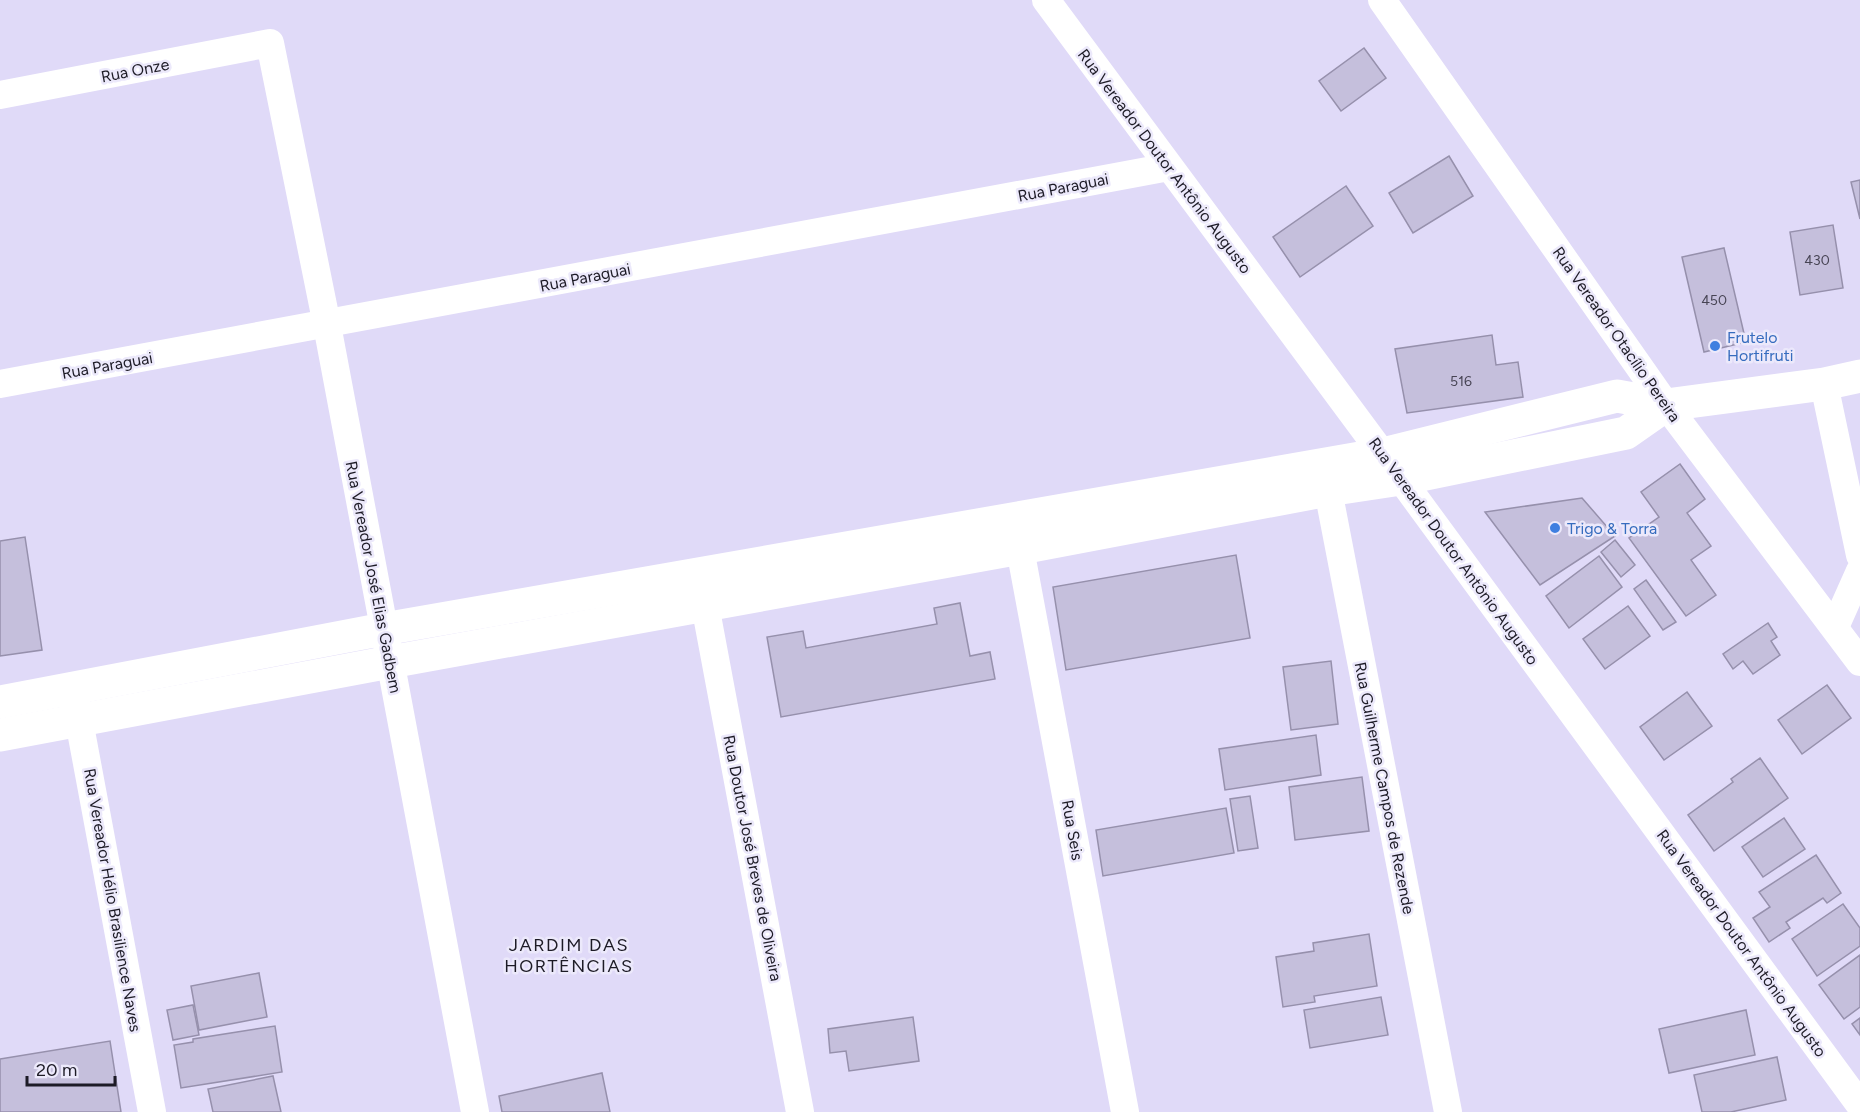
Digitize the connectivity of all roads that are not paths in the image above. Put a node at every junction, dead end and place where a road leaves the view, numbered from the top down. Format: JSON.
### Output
{"nodes":[{"id":1,"x":1046,"y":0,"type":"edge"},
{"id":2,"x":1382,"y":0,"type":"edge"},
{"id":3,"x":270,"y":43,"type":"joint"},
{"id":4,"x":0,"y":95,"type":"edge"},
{"id":5,"x":1169,"y":167,"type":"junction"},
{"id":6,"x":327,"y":325,"type":"junction"},
{"id":7,"x":1860,"y":376,"type":"edge"},
{"id":8,"x":0,"y":384,"type":"edge"},
{"id":9,"x":1824,"y":384,"type":"junction"},
{"id":10,"x":1666,"y":405,"type":"junction"},
{"id":11,"x":1392,"y":467,"type":"junction"},
{"id":12,"x":1327,"y":477,"type":"junction"},
{"id":13,"x":1018,"y":534,"type":"junction"},
{"id":14,"x":1860,"y":555,"type":"edge"},
{"id":15,"x":1860,"y":571,"type":"edge"},
{"id":16,"x":705,"y":605,"type":"junction"},
{"id":17,"x":1835,"y":627,"type":"junction"},
{"id":18,"x":384,"y":629,"type":"junction"},
{"id":19,"x":390,"y":662,"type":"junction"},
{"id":20,"x":1860,"y":662,"type":"edge"},
{"id":21,"x":73,"y":688,"type":"junction"},
{"id":22,"x":0,"y":702,"type":"edge"},
{"id":23,"x":80,"y":720,"type":"junction"},
{"id":24,"x":0,"y":735,"type":"edge"},
{"id":25,"x":1860,"y":1105,"type":"edge"},
{"id":26,"x":153,"y":1112,"type":"edge"},
{"id":27,"x":475,"y":1112,"type":"edge"},
{"id":28,"x":800,"y":1112,"type":"edge"},
{"id":29,"x":1125,"y":1112,"type":"edge"},
{"id":30,"x":1448,"y":1112,"type":"edge"}],
"edges":[{"from":1,"to":5,"type":"street","name":"Rua Vereador Doutor Antônio Augusto"},
{"from":2,"to":10,"type":"street","name":"Rua Vereador Otacílio Pereira"},
{"from":3,"to":4,"type":"street","name":"Rua Onze"},
{"from":3,"to":6,"type":"street","name":"Rua Vereador José Elias Gadbem"},
{"from":5,"to":6,"type":"street","name":"Rua Paraguai"},
{"from":5,"to":11,"type":"street","name":"Rua Vereador Doutor Antônio Augusto"},
{"from":6,"to":8,"type":"street","name":"Rua Paraguai"},
{"from":6,"to":18,"type":"street","name":"Rua Vereador José Elias Gadbem"},
{"from":7,"to":9,"type":"street"},
{"from":9,"to":10,"type":"street"},
{"from":9,"to":14,"type":"street"},
{"from":10,"to":11,"type":"street"},
{"from":10,"to":17,"type":"street","name":"Rua Vereador Otacílio Pereira"},
{"from":11,"to":12,"type":"street"},
{"from":11,"to":25,"type":"street","name":"Rua Vereador Doutor Antônio Augusto"},
{"from":12,"to":13,"type":"street"},
{"from":12,"to":30,"type":"street","name":"Rua Guilherme Campos de Rezende"},
{"from":13,"to":16,"type":"street"},
{"from":13,"to":18,"type":"street"},
{"from":13,"to":29,"type":"street","name":"Rua Seis"},
{"from":15,"to":17,"type":"street"},
{"from":16,"to":19,"type":"street"},
{"from":16,"to":28,"type":"street","name":"Rua Doutor José Breves de Oliveira"},
{"from":17,"to":20,"type":"street","name":"Rua Vereador Otacílio Pereira"},
{"from":18,"to":19,"type":"street","name":"Rua Vereador José Elias Gadbem"},
{"from":18,"to":21,"type":"street"},
{"from":19,"to":23,"type":"street"},
{"from":19,"to":27,"type":"street","name":"Rua Vereador José Elias Gadbem"},
{"from":21,"to":22,"type":"street"},
{"from":21,"to":23,"type":"street","name":"Rua Vereador Hélio Brasilience Naves"},
{"from":23,"to":24,"type":"street"},
{"from":23,"to":26,"type":"street","name":"Rua Vereador Hélio Brasilience Naves"}]}
